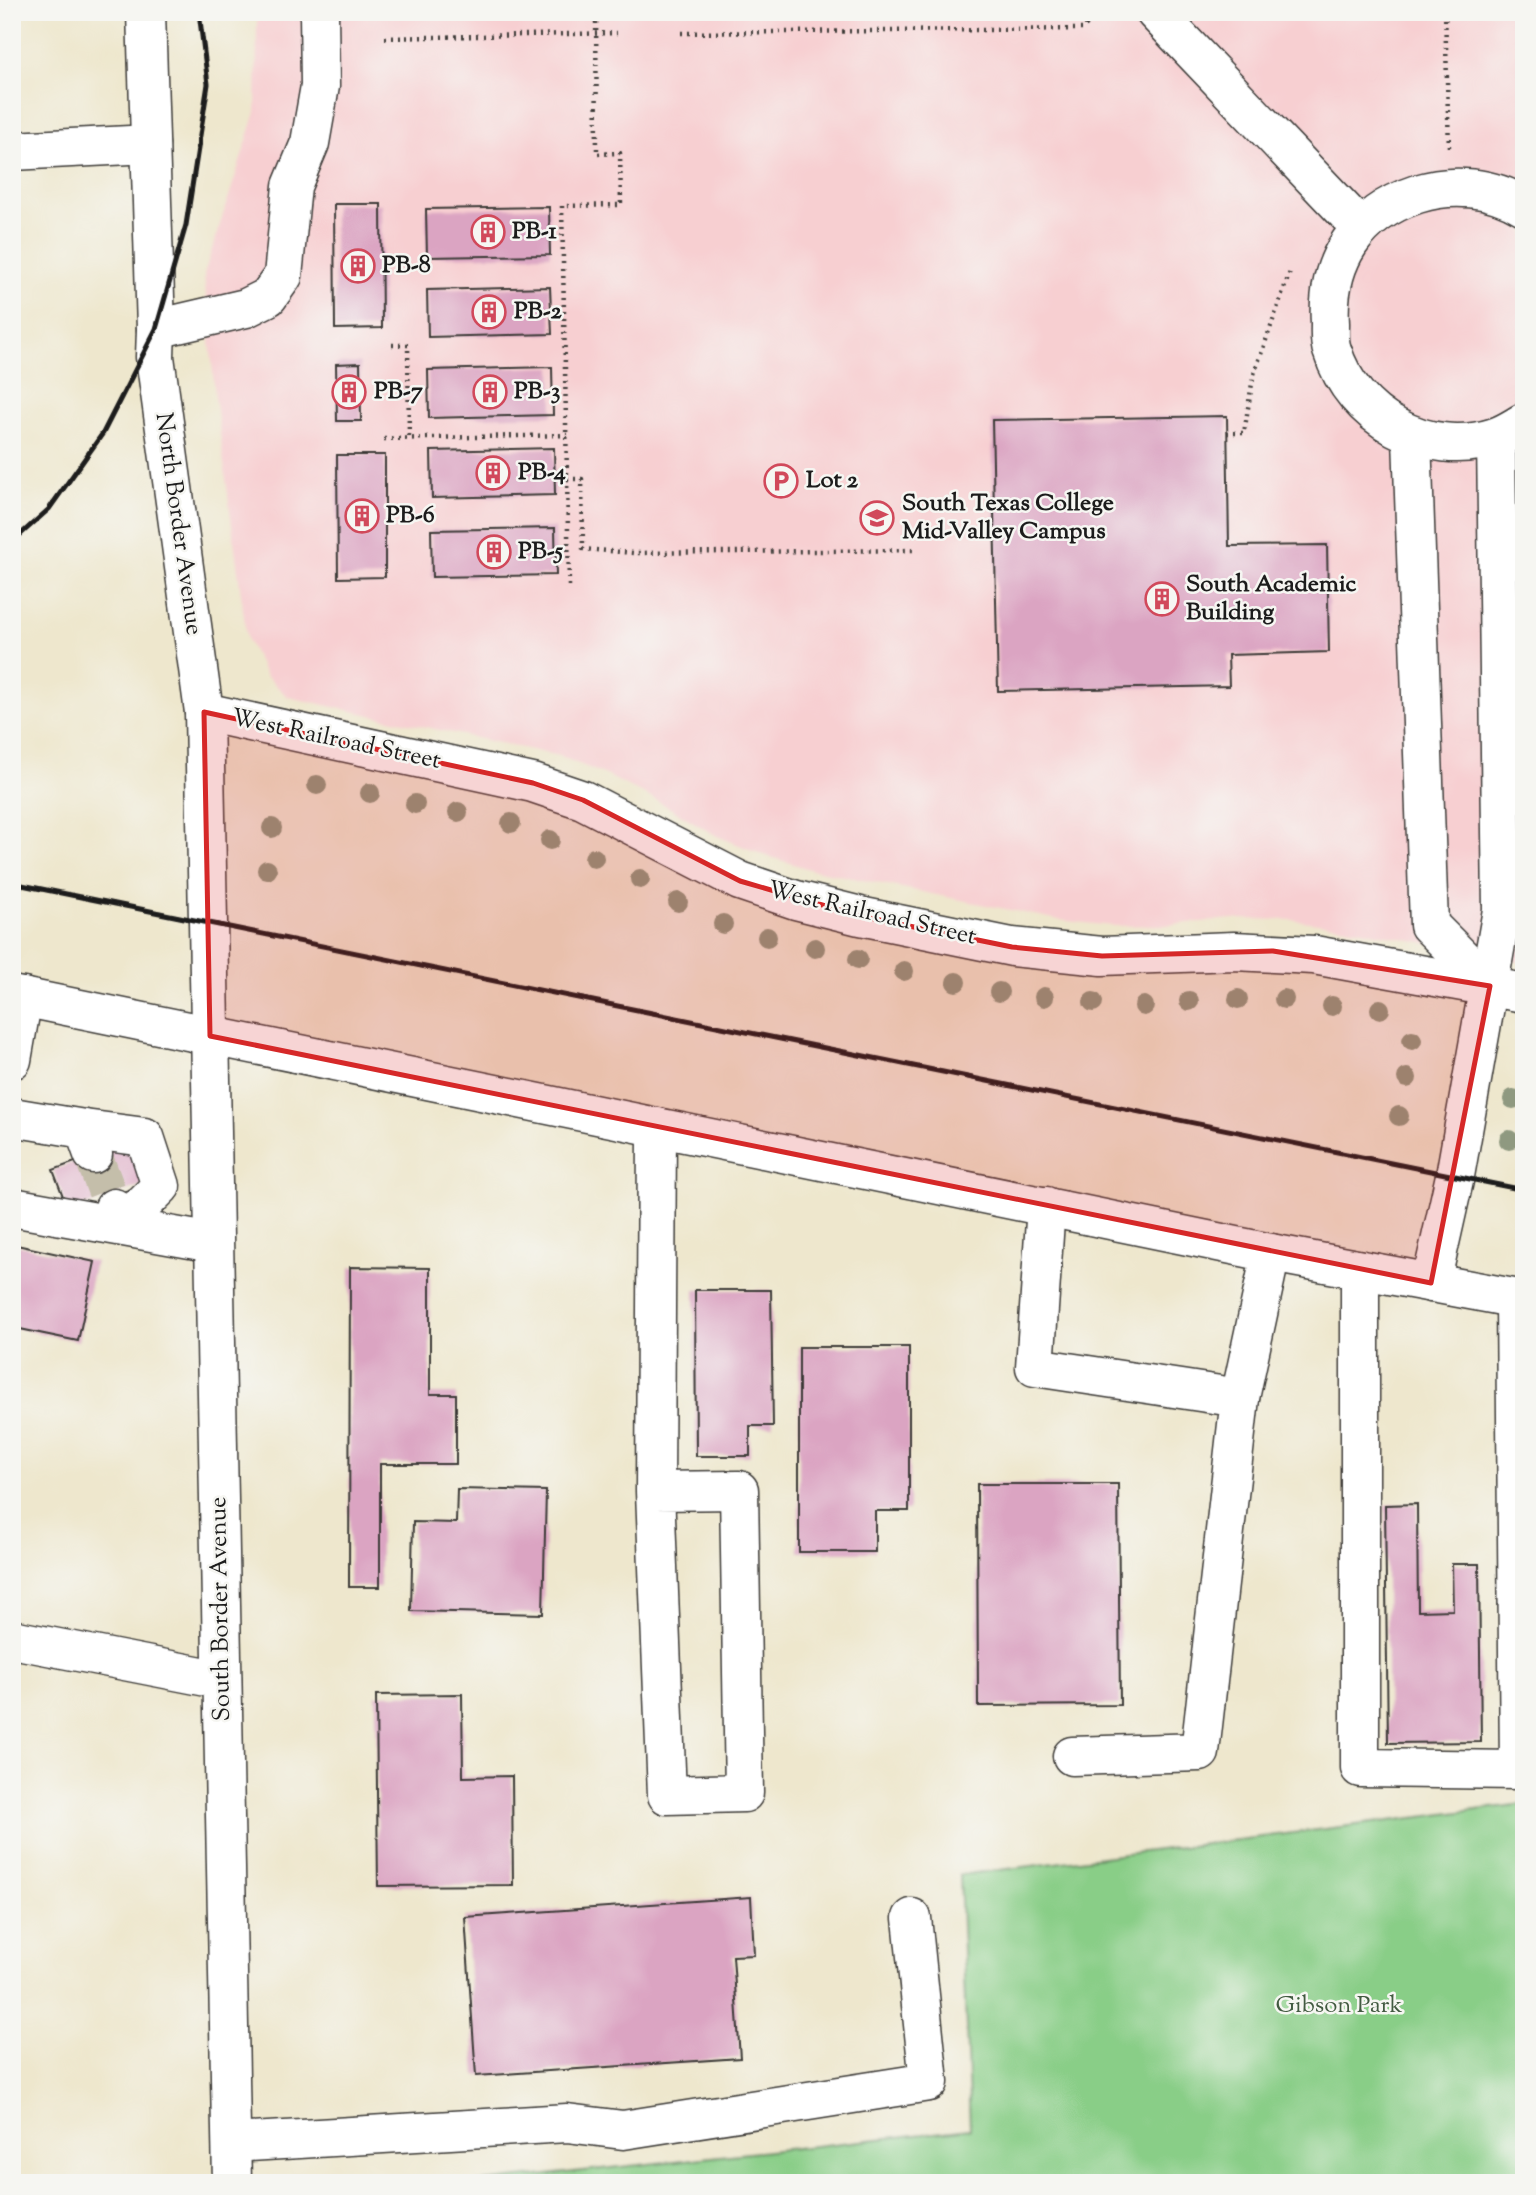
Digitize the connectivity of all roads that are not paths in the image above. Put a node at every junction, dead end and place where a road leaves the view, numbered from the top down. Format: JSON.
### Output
{"nodes":[{"id":1,"x":146,"y":12,"type":"edge"},
{"id":2,"x":319,"y":12,"type":"edge"},
{"id":3,"x":1155,"y":12,"type":"edge"},
{"id":4,"x":150,"y":144,"type":"junction"},
{"id":5,"x":12,"y":152,"type":"edge"},
{"id":6,"x":1524,"y":205,"type":"edge"},
{"id":7,"x":1360,"y":227,"type":"junction"},
{"id":8,"x":156,"y":329,"type":"junction"},
{"id":9,"x":1510,"y":430,"type":"edge"},
{"id":10,"x":1412,"y":437,"type":"junction"},
{"id":11,"x":204,"y":712,"type":"junction"},
{"id":12,"x":1507,"y":990,"type":"edge"},
{"id":13,"x":17,"y":996,"type":"edge"},
{"id":14,"x":210,"y":1035,"type":"junction"},
{"id":15,"x":12,"y":1060,"type":"edge"},
{"id":16,"x":12,"y":1117,"type":"edge"},
{"id":17,"x":657,"y":1127,"type":"junction"},
{"id":18,"x":1046,"y":1206,"type":"junction"},
{"id":19,"x":12,"y":1207,"type":"edge"},
{"id":20,"x":115,"y":1211,"type":"junction"},
{"id":21,"x":213,"y":1244,"type":"junction"},
{"id":22,"x":1271,"y":1252,"type":"junction"},
{"id":23,"x":1360,"y":1270,"type":"junction"},
{"id":24,"x":1431,"y":1283,"type":"junction"},
{"id":25,"x":1519,"y":1299,"type":"edge"},
{"id":26,"x":1241,"y":1398,"type":"junction"},
{"id":27,"x":656,"y":1491,"type":"junction"},
{"id":28,"x":12,"y":1639,"type":"edge"},
{"id":29,"x":222,"y":1680,"type":"junction"},
{"id":30,"x":1072,"y":1756,"type":"dead end"},
{"id":31,"x":912,"y":1918,"type":"dead end"},
{"id":32,"x":232,"y":2143,"type":"junction"},
{"id":33,"x":232,"y":2183,"type":"edge"}],
"edges":[{"from":1,"to":4,"type":"street","name":"North Border Avenue"},
{"from":2,"to":8,"type":"street"},
{"from":3,"to":7,"type":"street"},
{"from":4,"to":5,"type":"street"},
{"from":4,"to":8,"type":"street","name":"North Border Avenue"},
{"from":6,"to":7,"type":"street"},
{"from":7,"to":10,"type":"street"},
{"from":8,"to":11,"type":"street","name":"North Border Avenue"},
{"from":9,"to":10,"type":"street"},
{"from":9,"to":12,"type":"street"},
{"from":10,"to":12,"type":"street"},
{"from":11,"to":12,"type":"street","name":"West Railroad Street"},
{"from":11,"to":14,"type":"street","name":"North Border Avenue"},
{"from":12,"to":24,"type":"street"},
{"from":13,"to":14,"type":"street"},
{"from":13,"to":15,"type":"street"},
{"from":14,"to":17,"type":"street"},
{"from":14,"to":21,"type":"street","name":"South Border Avenue"},
{"from":16,"to":20,"type":"street"},
{"from":17,"to":18,"type":"street"},
{"from":17,"to":27,"type":"street"},
{"from":18,"to":22,"type":"street"},
{"from":18,"to":26,"type":"street"},
{"from":19,"to":20,"type":"street"},
{"from":20,"to":21,"type":"street"},
{"from":21,"to":29,"type":"street","name":"South Border Avenue"},
{"from":22,"to":23,"type":"street"},
{"from":22,"to":26,"type":"street"},
{"from":23,"to":24,"type":"street"},
{"from":23,"to":25,"type":"street"},
{"from":24,"to":25,"type":"street"},
{"from":26,"to":30,"type":"street"},
{"from":27,"to":27,"type":"street"},
{"from":28,"to":29,"type":"street"},
{"from":29,"to":32,"type":"street","name":"South Border Avenue"},
{"from":31,"to":32,"type":"street"},
{"from":32,"to":33,"type":"street","name":"South Border Avenue"}]}
